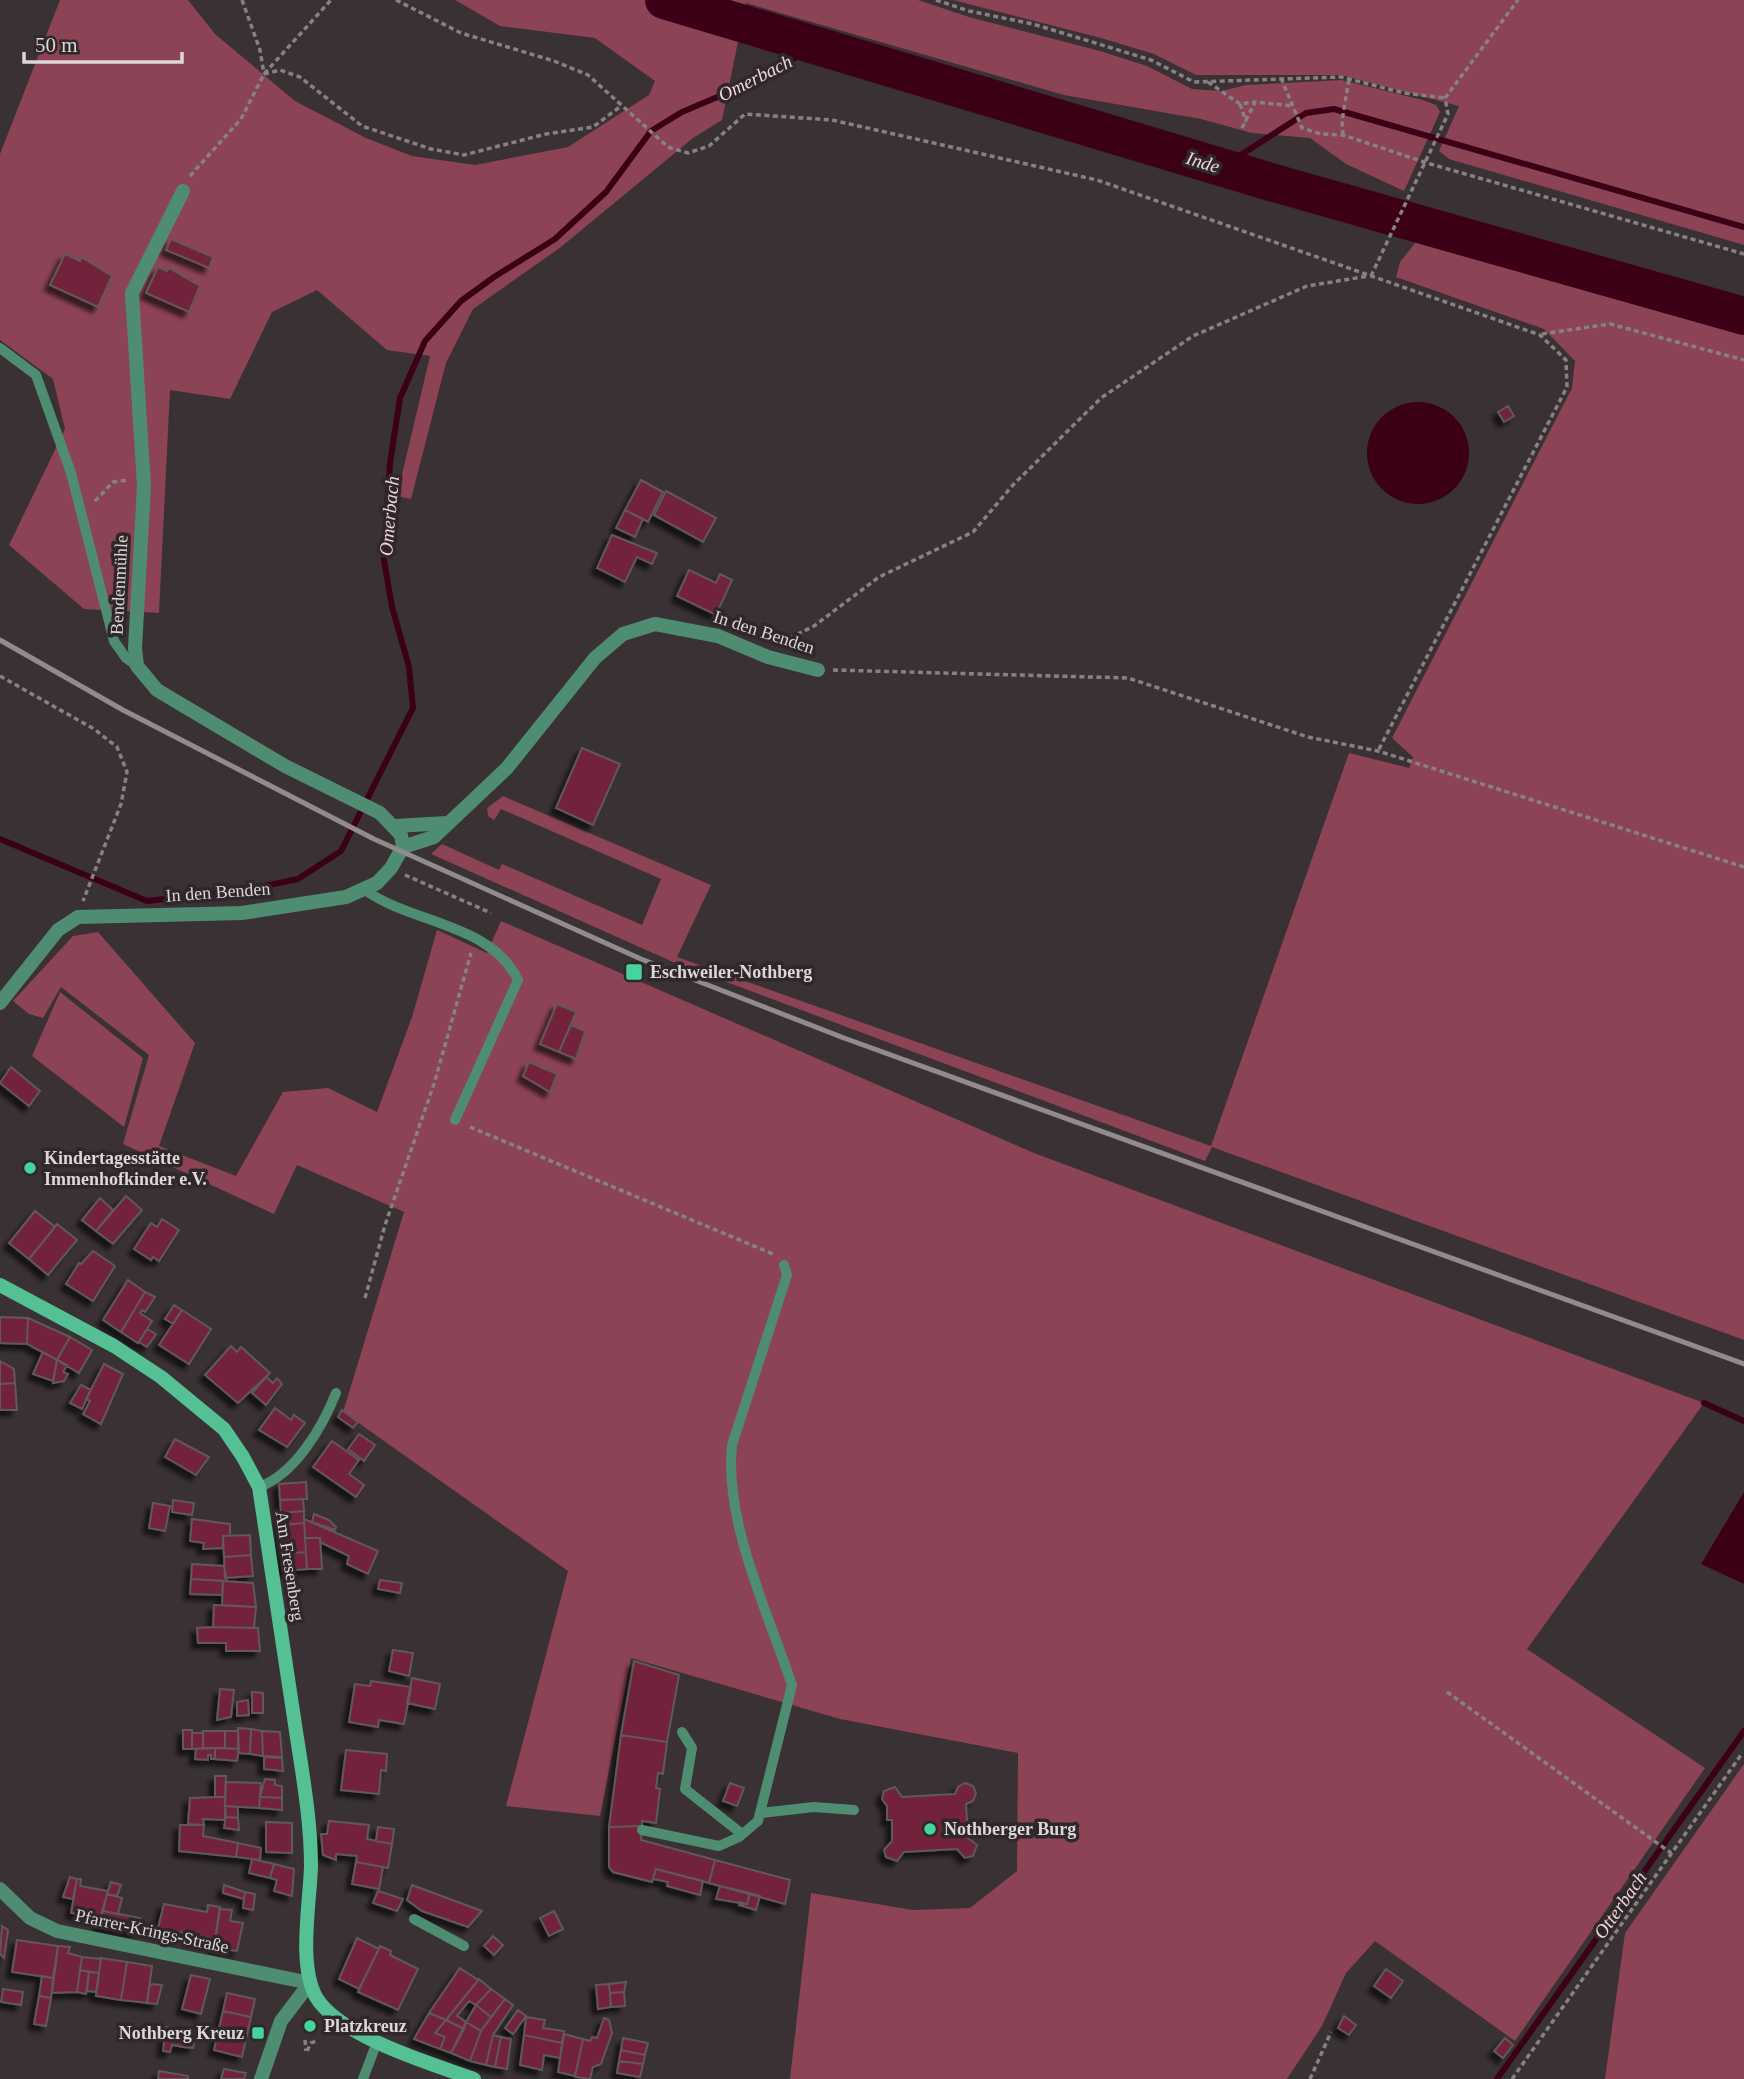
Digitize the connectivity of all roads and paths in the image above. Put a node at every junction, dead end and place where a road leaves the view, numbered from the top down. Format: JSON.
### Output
{"nodes":[{"id":1,"x":242,"y":0,"type":"edge"},
{"id":2,"x":331,"y":0,"type":"edge"},
{"id":3,"x":396,"y":0,"type":"edge"},
{"id":4,"x":936,"y":0,"type":"edge"},
{"id":5,"x":1518,"y":0,"type":"edge"},
{"id":6,"x":264,"y":74,"type":"junction"},
{"id":7,"x":1282,"y":78,"type":"junction"},
{"id":8,"x":1349,"y":79,"type":"junction"},
{"id":9,"x":1208,"y":82,"type":"junction"},
{"id":10,"x":1445,"y":98,"type":"junction"},
{"id":11,"x":1255,"y":102,"type":"junction"},
{"id":12,"x":1240,"y":104,"type":"junction"},
{"id":13,"x":621,"y":106,"type":"junction"},
{"id":14,"x":1293,"y":106,"type":"junction"},
{"id":15,"x":1246,"y":122,"type":"junction"},
{"id":16,"x":1242,"y":128,"type":"dead end"},
{"id":17,"x":1343,"y":135,"type":"junction"},
{"id":18,"x":1427,"y":163,"type":"junction"},
{"id":19,"x":183,"y":191,"type":"joint"},
{"id":20,"x":1744,"y":254,"type":"edge"},
{"id":21,"x":1371,"y":276,"type":"junction"},
{"id":22,"x":1540,"y":335,"type":"junction"},
{"id":23,"x":0,"y":348,"type":"edge"},
{"id":24,"x":1744,"y":360,"type":"edge"},
{"id":25,"x":144,"y":486,"type":"junction"},
{"id":26,"x":83,"y":517,"type":"junction"},
{"id":27,"x":768,"y":657,"type":"junction"},
{"id":28,"x":138,"y":666,"type":"junction"},
{"id":29,"x":818,"y":670,"type":"joint"},
{"id":30,"x":0,"y":676,"type":"edge"},
{"id":31,"x":1378,"y":751,"type":"junction"},
{"id":32,"x":447,"y":823,"type":"junction"},
{"id":33,"x":395,"y":827,"type":"junction"},
{"id":34,"x":402,"y":847,"type":"junction"},
{"id":35,"x":1744,"y":867,"type":"edge"},
{"id":36,"x":391,"y":868,"type":"junction"},
{"id":37,"x":87,"y":888,"type":"dead end"},
{"id":38,"x":365,"y":890,"type":"junction"},
{"id":39,"x":491,"y":913,"type":"dead end"},
{"id":40,"x":475,"y":938,"type":"junction"},
{"id":41,"x":0,"y":1003,"type":"edge"},
{"id":42,"x":455,"y":1121,"type":"joint"},
{"id":43,"x":784,"y":1265,"type":"joint"},
{"id":44,"x":0,"y":1285,"type":"edge"},
{"id":45,"x":365,"y":1298,"type":"dead end"},
{"id":46,"x":336,"y":1393,"type":"dead end"},
{"id":47,"x":259,"y":1488,"type":"junction"},
{"id":48,"x":1447,"y":1692,"type":"dead end"},
{"id":49,"x":682,"y":1732,"type":"dead end"},
{"id":50,"x":1741,"y":1755,"type":"dead end"},
{"id":51,"x":854,"y":1810,"type":"dead end"},
{"id":52,"x":761,"y":1813,"type":"junction"},
{"id":53,"x":642,"y":1830,"type":"dead end"},
{"id":54,"x":742,"y":1834,"type":"junction"},
{"id":55,"x":1671,"y":1853,"type":"junction"},
{"id":56,"x":0,"y":1889,"type":"edge"},
{"id":57,"x":414,"y":1919,"type":"dead end"},
{"id":58,"x":464,"y":1946,"type":"dead end"},
{"id":59,"x":310,"y":1983,"type":"junction"},
{"id":60,"x":1331,"y":2032,"type":"dead end"},
{"id":61,"x":305,"y":2040,"type":"dead end"},
{"id":62,"x":316,"y":2041,"type":"dead end"},
{"id":63,"x":377,"y":2042,"type":"junction"},
{"id":64,"x":261,"y":2079,"type":"edge"},
{"id":65,"x":363,"y":2079,"type":"edge"},
{"id":66,"x":474,"y":2079,"type":"edge"},
{"id":67,"x":1310,"y":2079,"type":"edge"},
{"id":68,"x":1512,"y":2079,"type":"edge"}],
"edges":[{"from":1,"to":6,"type":"path"},
{"from":2,"to":6,"type":"path"},
{"from":3,"to":13,"type":"path"},
{"from":4,"to":9,"type":"path"},
{"from":5,"to":10,"type":"path"},
{"from":6,"to":13,"type":"path"},
{"from":6,"to":19,"type":"path"},
{"from":7,"to":8,"type":"path"},
{"from":7,"to":9,"type":"path"},
{"from":7,"to":14,"type":"path"},
{"from":8,"to":10,"type":"path"},
{"from":8,"to":17,"type":"path"},
{"from":9,"to":12,"type":"path"},
{"from":10,"to":18,"type":"path"},
{"from":11,"to":12,"type":"path"},
{"from":11,"to":14,"type":"path"},
{"from":11,"to":15,"type":"path"},
{"from":12,"to":15,"type":"path"},
{"from":13,"to":21,"type":"path"},
{"from":14,"to":17,"type":"path"},
{"from":15,"to":16,"type":"path"},
{"from":17,"to":18,"type":"path"},
{"from":18,"to":20,"type":"path"},
{"from":18,"to":21,"type":"path"},
{"from":19,"to":25,"type":"street","name":"Bendenmühle"},
{"from":21,"to":22,"type":"path"},
{"from":21,"to":27,"type":"path"},
{"from":22,"to":24,"type":"path"},
{"from":22,"to":31,"type":"path"},
{"from":23,"to":26,"type":"lane"},
{"from":25,"to":26,"type":"path"},
{"from":25,"to":28,"type":"street","name":"Bendenmühle"},
{"from":26,"to":28,"type":"lane"},
{"from":27,"to":29,"type":"street","name":"In den Benden"},
{"from":27,"to":32,"type":"street","name":"In den Benden"},
{"from":28,"to":33,"type":"street"},
{"from":29,"to":31,"type":"path"},
{"from":30,"to":37,"type":"path"},
{"from":31,"to":35,"type":"path"},
{"from":32,"to":33,"type":"street"},
{"from":32,"to":34,"type":"street","name":"In den Benden"},
{"from":33,"to":34,"type":"street"},
{"from":34,"to":36,"type":"street","name":"In den Benden"},
{"from":36,"to":38,"type":"street","name":"In den Benden"},
{"from":36,"to":39,"type":"path"},
{"from":38,"to":40,"type":"lane"},
{"from":38,"to":41,"type":"street","name":"In den Benden"},
{"from":40,"to":42,"type":"lane"},
{"from":40,"to":45,"type":"path"},
{"from":42,"to":43,"type":"path"},
{"from":43,"to":52,"type":"lane"},
{"from":44,"to":47,"type":"street","name":"Am Fresenberg"},
{"from":46,"to":47,"type":"lane"},
{"from":47,"to":59,"type":"street","name":"Am Fresenberg"},
{"from":48,"to":55,"type":"path"},
{"from":49,"to":54,"type":"lane"},
{"from":50,"to":55,"type":"path"},
{"from":51,"to":52,"type":"lane"},
{"from":52,"to":54,"type":"lane"},
{"from":53,"to":54,"type":"lane"},
{"from":55,"to":68,"type":"path"},
{"from":56,"to":59,"type":"street","name":"Pfarrer-Krings-Straße"},
{"from":57,"to":58,"type":"lane"},
{"from":59,"to":63,"type":"street"},
{"from":59,"to":64,"type":"street"},
{"from":60,"to":67,"type":"path"},
{"from":61,"to":62,"type":"path"},
{"from":63,"to":65,"type":"lane"},
{"from":63,"to":66,"type":"street"}]}
